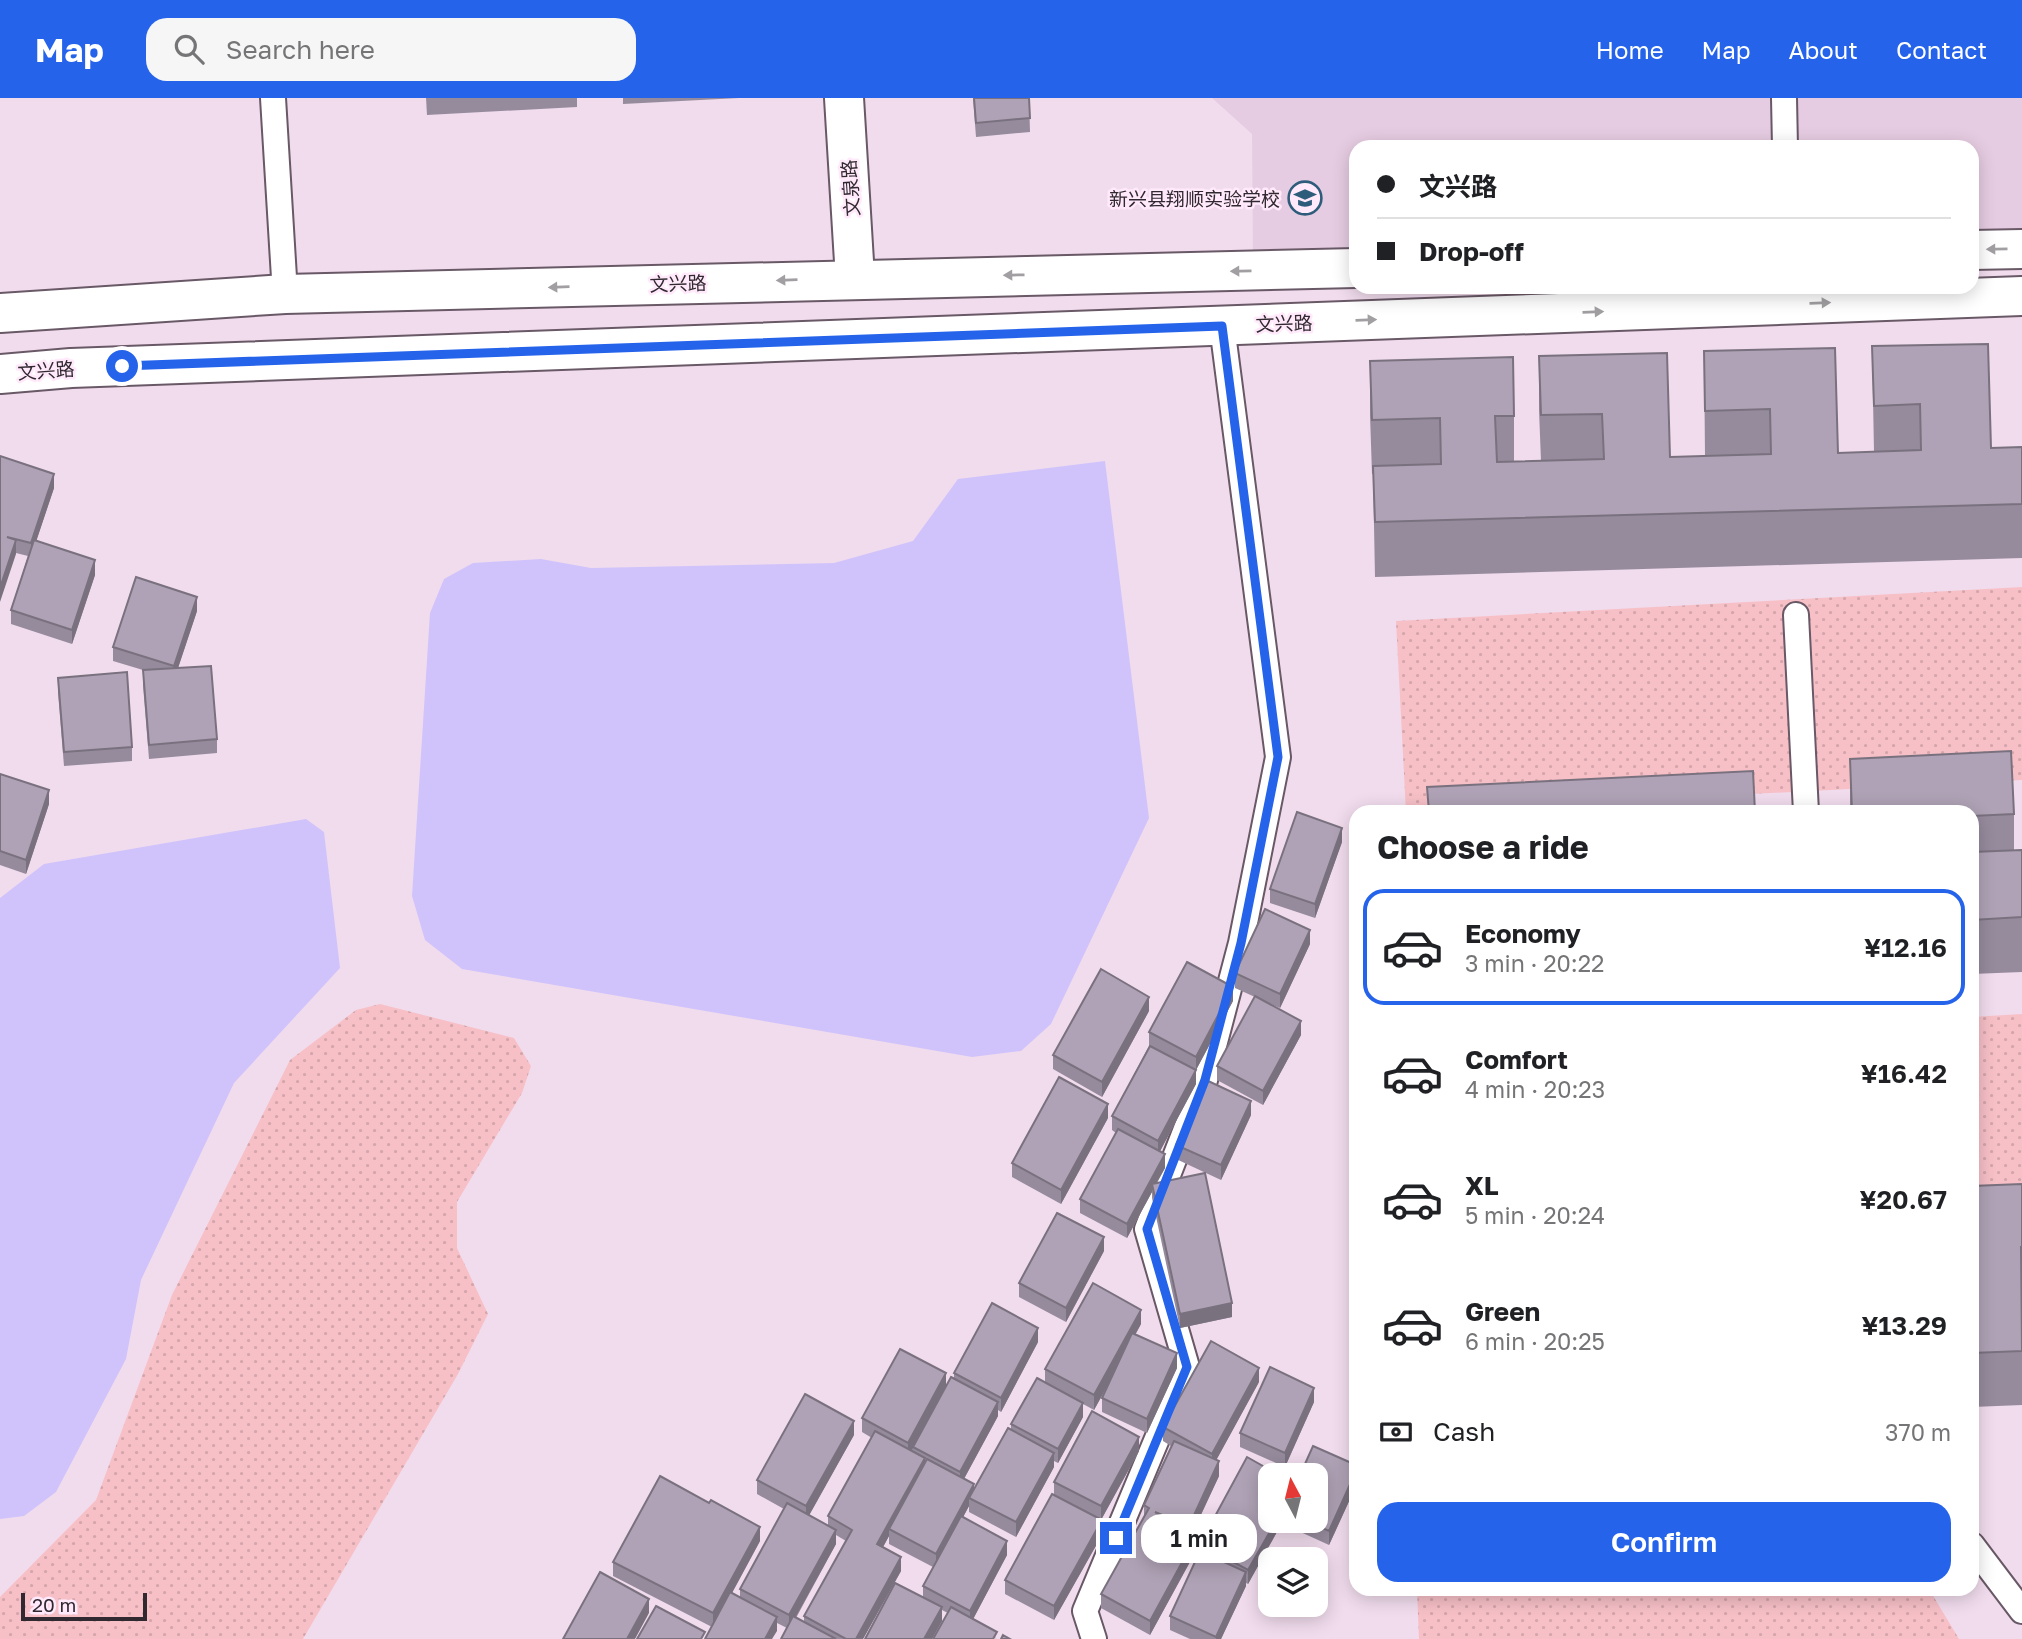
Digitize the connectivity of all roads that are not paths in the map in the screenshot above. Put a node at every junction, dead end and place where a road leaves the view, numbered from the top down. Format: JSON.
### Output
{"nodes":[{"id":1,"x":273,"y":98,"type":"edge"},
{"id":2,"x":844,"y":98,"type":"edge"},
{"id":3,"x":1784,"y":98,"type":"edge"},
{"id":4,"x":1785,"y":140,"type":"edge"},
{"id":5,"x":2022,"y":249,"type":"edge"},
{"id":6,"x":1979,"y":250,"type":"edge"},
{"id":7,"x":1349,"y":268,"type":"edge"},
{"id":8,"x":1310,"y":269,"type":"junction"},
{"id":9,"x":855,"y":278,"type":"junction"},
{"id":10,"x":285,"y":294,"type":"junction"},
{"id":11,"x":2022,"y":296,"type":"edge"},
{"id":12,"x":0,"y":313,"type":"edge"},
{"id":13,"x":1311,"y":322,"type":"junction"},
{"id":14,"x":1222,"y":326,"type":"junction"},
{"id":15,"x":0,"y":374,"type":"edge"},
{"id":16,"x":1796,"y":615,"type":"dead end"},
{"id":17,"x":1806,"y":805,"type":"edge"},
{"id":18,"x":1979,"y":1554,"type":"edge"},
{"id":19,"x":2022,"y":1611,"type":"edge"},
{"id":20,"x":1094,"y":1639,"type":"edge"}],
"edges":[{"from":1,"to":10,"type":"lane"},
{"from":2,"to":9,"type":"street","name":"文泉路"},
{"from":3,"to":4,"type":"lane"},
{"from":5,"to":6,"type":"street","one_way":true},
{"from":7,"to":8,"type":"street","name":"文兴路"},
{"from":8,"to":9,"type":"street","name":"文兴路","one_way":true},
{"from":8,"to":13,"type":"street"},
{"from":9,"to":10,"type":"street","name":"文兴路","one_way":true},
{"from":10,"to":12,"type":"street","name":"文兴路"},
{"from":13,"to":11,"type":"street","name":"文兴路","one_way":true},
{"from":13,"to":14,"type":"street","name":"文兴路"},
{"from":14,"to":15,"type":"street","name":"文兴路"},
{"from":14,"to":20,"type":"lane"},
{"from":16,"to":17,"type":"lane"},
{"from":18,"to":19,"type":"lane"}]}
